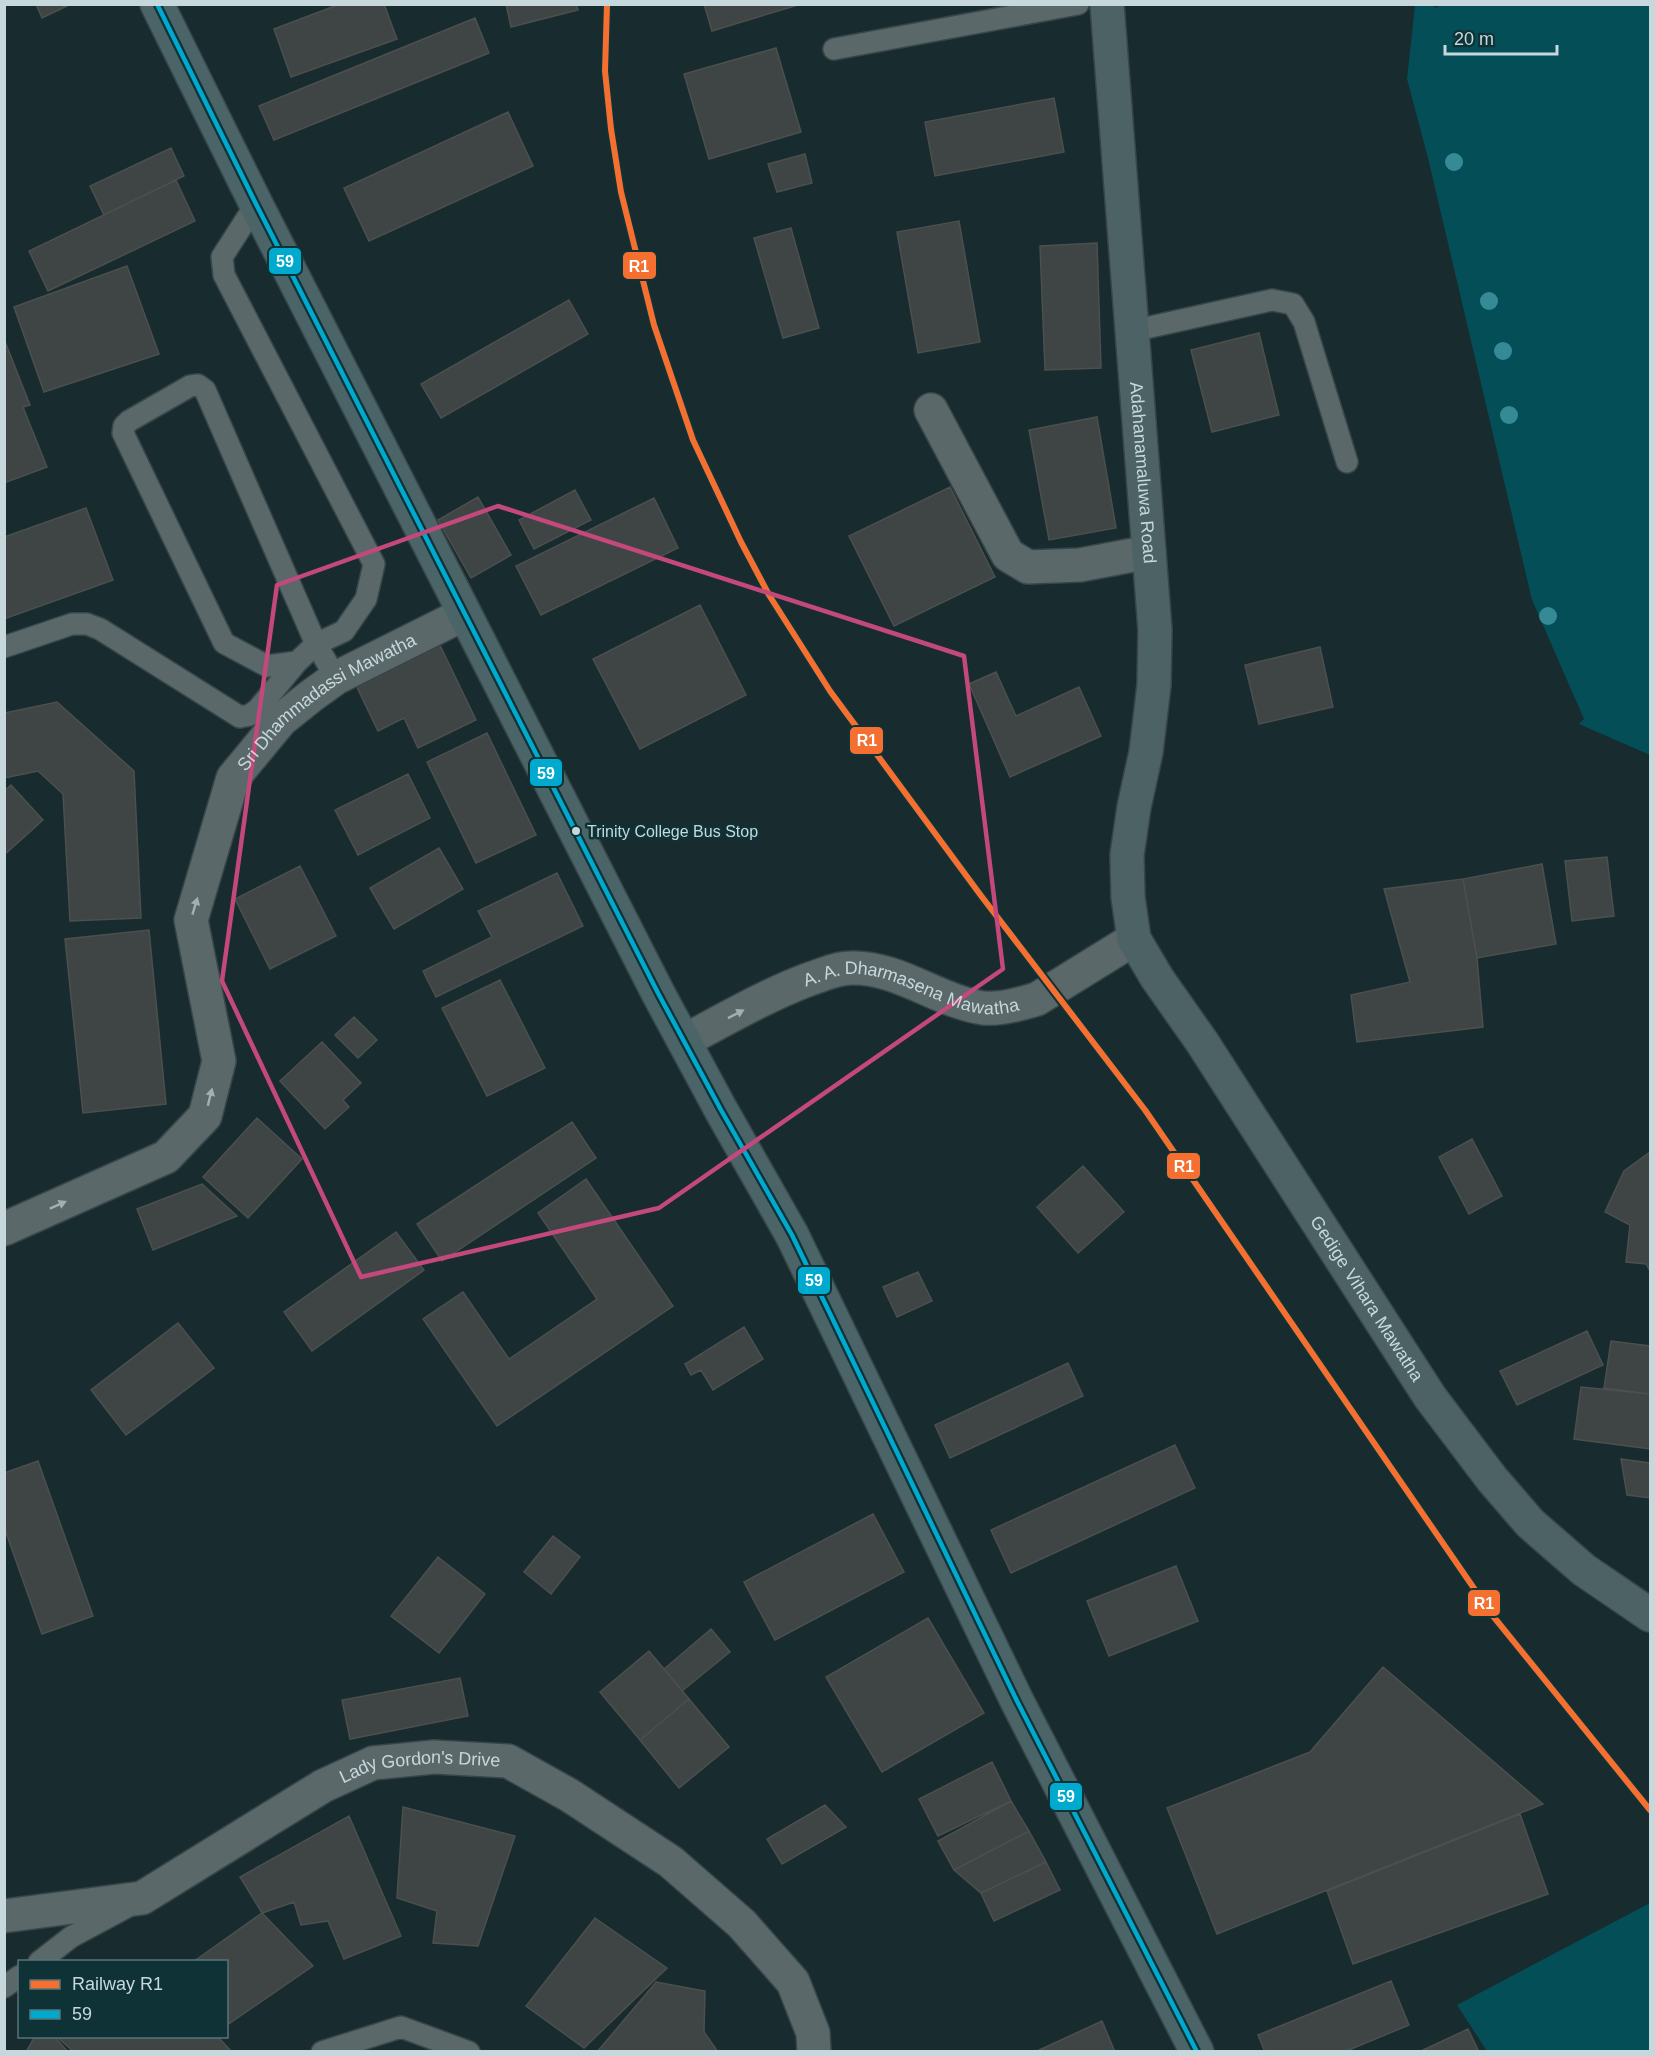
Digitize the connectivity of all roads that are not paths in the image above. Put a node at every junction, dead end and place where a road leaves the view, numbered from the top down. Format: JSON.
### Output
{"nodes":[{"id":1,"x":157,"y":4,"type":"edge"},
{"id":2,"x":1078,"y":4,"type":"edge"},
{"id":3,"x":1107,"y":4,"type":"edge"},
{"id":4,"x":834,"y":49,"type":"dead end"},
{"id":5,"x":256,"y":204,"type":"junction"},
{"id":6,"x":1132,"y":331,"type":"junction"},
{"id":7,"x":931,"y":410,"type":"dead end"},
{"id":8,"x":1347,"y":462,"type":"dead end"},
{"id":9,"x":1149,"y":552,"type":"junction"},
{"id":10,"x":464,"y":614,"type":"junction"},
{"id":11,"x":316,"y":644,"type":"junction"},
{"id":12,"x":4,"y":647,"type":"edge"},
{"id":13,"x":297,"y":662,"type":"junction"},
{"id":14,"x":336,"y":678,"type":"junction"},
{"id":15,"x":1134,"y":939,"type":"junction"},
{"id":16,"x":684,"y":1041,"type":"junction"},
{"id":17,"x":4,"y":1228,"type":"edge"},
{"id":18,"x":1650,"y":1615,"type":"edge"},
{"id":19,"x":142,"y":1898,"type":"junction"},
{"id":20,"x":4,"y":1916,"type":"edge"},
{"id":21,"x":42,"y":1960,"type":"edge"},
{"id":22,"x":18,"y":1977,"type":"edge"},
{"id":23,"x":4,"y":1987,"type":"edge"},
{"id":24,"x":322,"y":2052,"type":"edge"},
{"id":25,"x":470,"y":2052,"type":"edge"},
{"id":26,"x":814,"y":2052,"type":"edge"},
{"id":27,"x":1197,"y":2052,"type":"edge"}],
"edges":[{"from":1,"to":5,"type":"highway"},
{"from":2,"to":4,"type":"lane"},
{"from":3,"to":6,"type":"main road","name":"Adahanamaluwa Road"},
{"from":5,"to":10,"type":"highway"},
{"from":5,"to":11,"type":"lane"},
{"from":6,"to":8,"type":"lane"},
{"from":6,"to":9,"type":"main road","name":"Adahanamaluwa Road"},
{"from":7,"to":9,"type":"street"},
{"from":9,"to":15,"type":"main road","name":"Adahanamaluwa Road"},
{"from":10,"to":14,"type":"street","name":"Sri Dhammadassi Mawatha"},
{"from":10,"to":16,"type":"highway"},
{"from":11,"to":13,"type":"lane"},
{"from":11,"to":13,"type":"lane"},
{"from":11,"to":14,"type":"lane"},
{"from":12,"to":13,"type":"lane"},
{"from":17,"to":14,"type":"street","name":"Sri Dhammadassi Mawatha","one_way":true},
{"from":16,"to":15,"type":"street","name":"A. A. Dharmasena Mawatha","one_way":true},
{"from":15,"to":18,"type":"main road","name":"Gedige Vihara Mawatha"},
{"from":16,"to":27,"type":"highway"},
{"from":19,"to":20,"type":"street","name":"Lady Gordon's Drive"},
{"from":19,"to":21,"type":"lane"},
{"from":19,"to":26,"type":"street","name":"Lady Gordon's Drive"},
{"from":22,"to":23,"type":"lane"},
{"from":24,"to":25,"type":"lane"}]}
